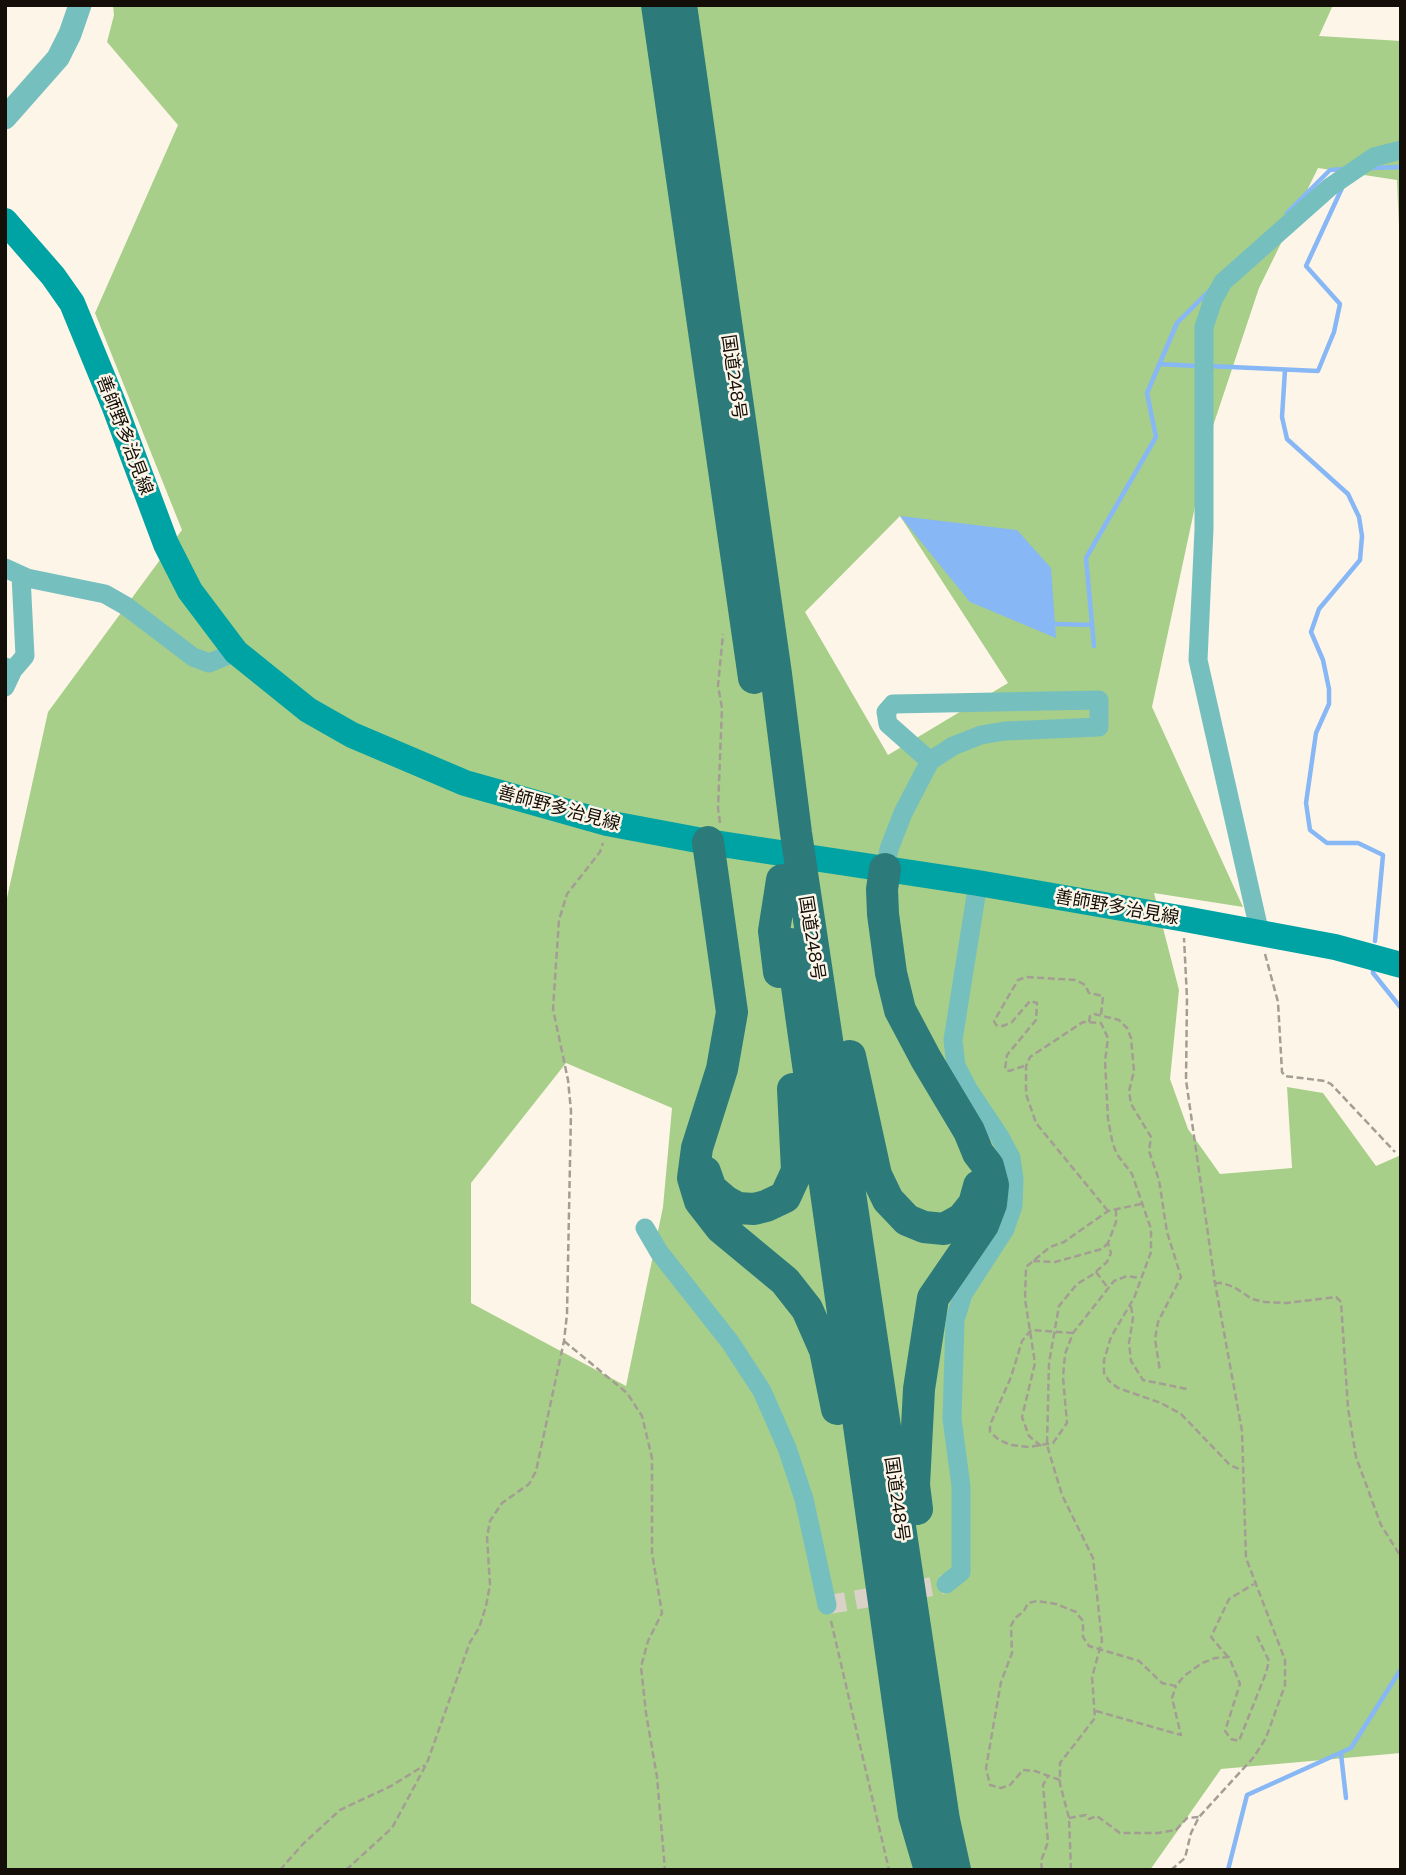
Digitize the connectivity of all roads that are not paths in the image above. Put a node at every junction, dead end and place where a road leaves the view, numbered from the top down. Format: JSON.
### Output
{"nodes":[{"id":1,"x":80,"y":5,"type":"edge"},
{"id":2,"x":657,"y":5,"type":"edge"},
{"id":3,"x":681,"y":5,"type":"edge"},
{"id":4,"x":5,"y":118,"type":"edge"},
{"id":5,"x":1401,"y":150,"type":"edge"},
{"id":6,"x":5,"y":222,"type":"edge"},
{"id":7,"x":13,"y":572,"type":"edge"},
{"id":8,"x":236,"y":652,"type":"junction"},
{"id":9,"x":8,"y":674,"type":"edge"},
{"id":10,"x":930,"y":761,"type":"junction"},
{"id":11,"x":793,"y":833,"type":"junction"},
{"id":12,"x":715,"y":834,"type":"junction"},
{"id":13,"x":885,"y":869,"type":"junction"},
{"id":14,"x":795,"y":873,"type":"junction"},
{"id":15,"x":978,"y":883,"type":"junction"},
{"id":16,"x":1260,"y":934,"type":"junction"},
{"id":17,"x":1401,"y":965,"type":"edge"},
{"id":18,"x":697,"y":1147,"type":"junction"},
{"id":19,"x":978,"y":1153,"type":"junction"},
{"id":20,"x":645,"y":1228,"type":"dead end"},
{"id":21,"x":946,"y":1584,"type":"dead end"},
{"id":22,"x":827,"y":1605,"type":"road end"},
{"id":23,"x":929,"y":1818,"type":"junction"},
{"id":24,"x":930,"y":1870,"type":"edge"},
{"id":25,"x":955,"y":1870,"type":"edge"}],
"edges":[{"from":1,"to":4,"type":"street"},
{"from":2,"to":11,"type":"highway","name":"国道248号"},
{"from":3,"to":11,"type":"highway","name":"国道248号"},
{"from":5,"to":16,"type":"street"},
{"from":6,"to":8,"type":"main road","name":"善師野多治見線"},
{"from":7,"to":8,"type":"street"},
{"from":7,"to":9,"type":"street"},
{"from":8,"to":12,"type":"main road","name":"善師野多治見線"},
{"from":10,"to":10,"type":"street"},
{"from":10,"to":13,"type":"street"},
{"from":11,"to":14,"type":"highway","name":"国道248号"},
{"from":12,"to":13,"type":"main road","name":"善師野多治見線"},
{"from":12,"to":18,"type":"highway"},
{"from":13,"to":15,"type":"main road","name":"善師野多治見線"},
{"from":13,"to":19,"type":"highway"},
{"from":14,"to":18,"type":"highway"},
{"from":14,"to":19,"type":"highway"},
{"from":14,"to":23,"type":"highway","name":"国道248号"},
{"from":15,"to":16,"type":"main road","name":"善師野多治見線"},
{"from":15,"to":21,"type":"street"},
{"from":16,"to":17,"type":"main road","name":"善師野多治見線"},
{"from":18,"to":23,"type":"highway"},
{"from":19,"to":23,"type":"highway"},
{"from":20,"to":22,"type":"street"},
{"from":23,"to":24,"type":"highway","name":"国道248号"},
{"from":23,"to":25,"type":"highway","name":"国道248号"}]}
